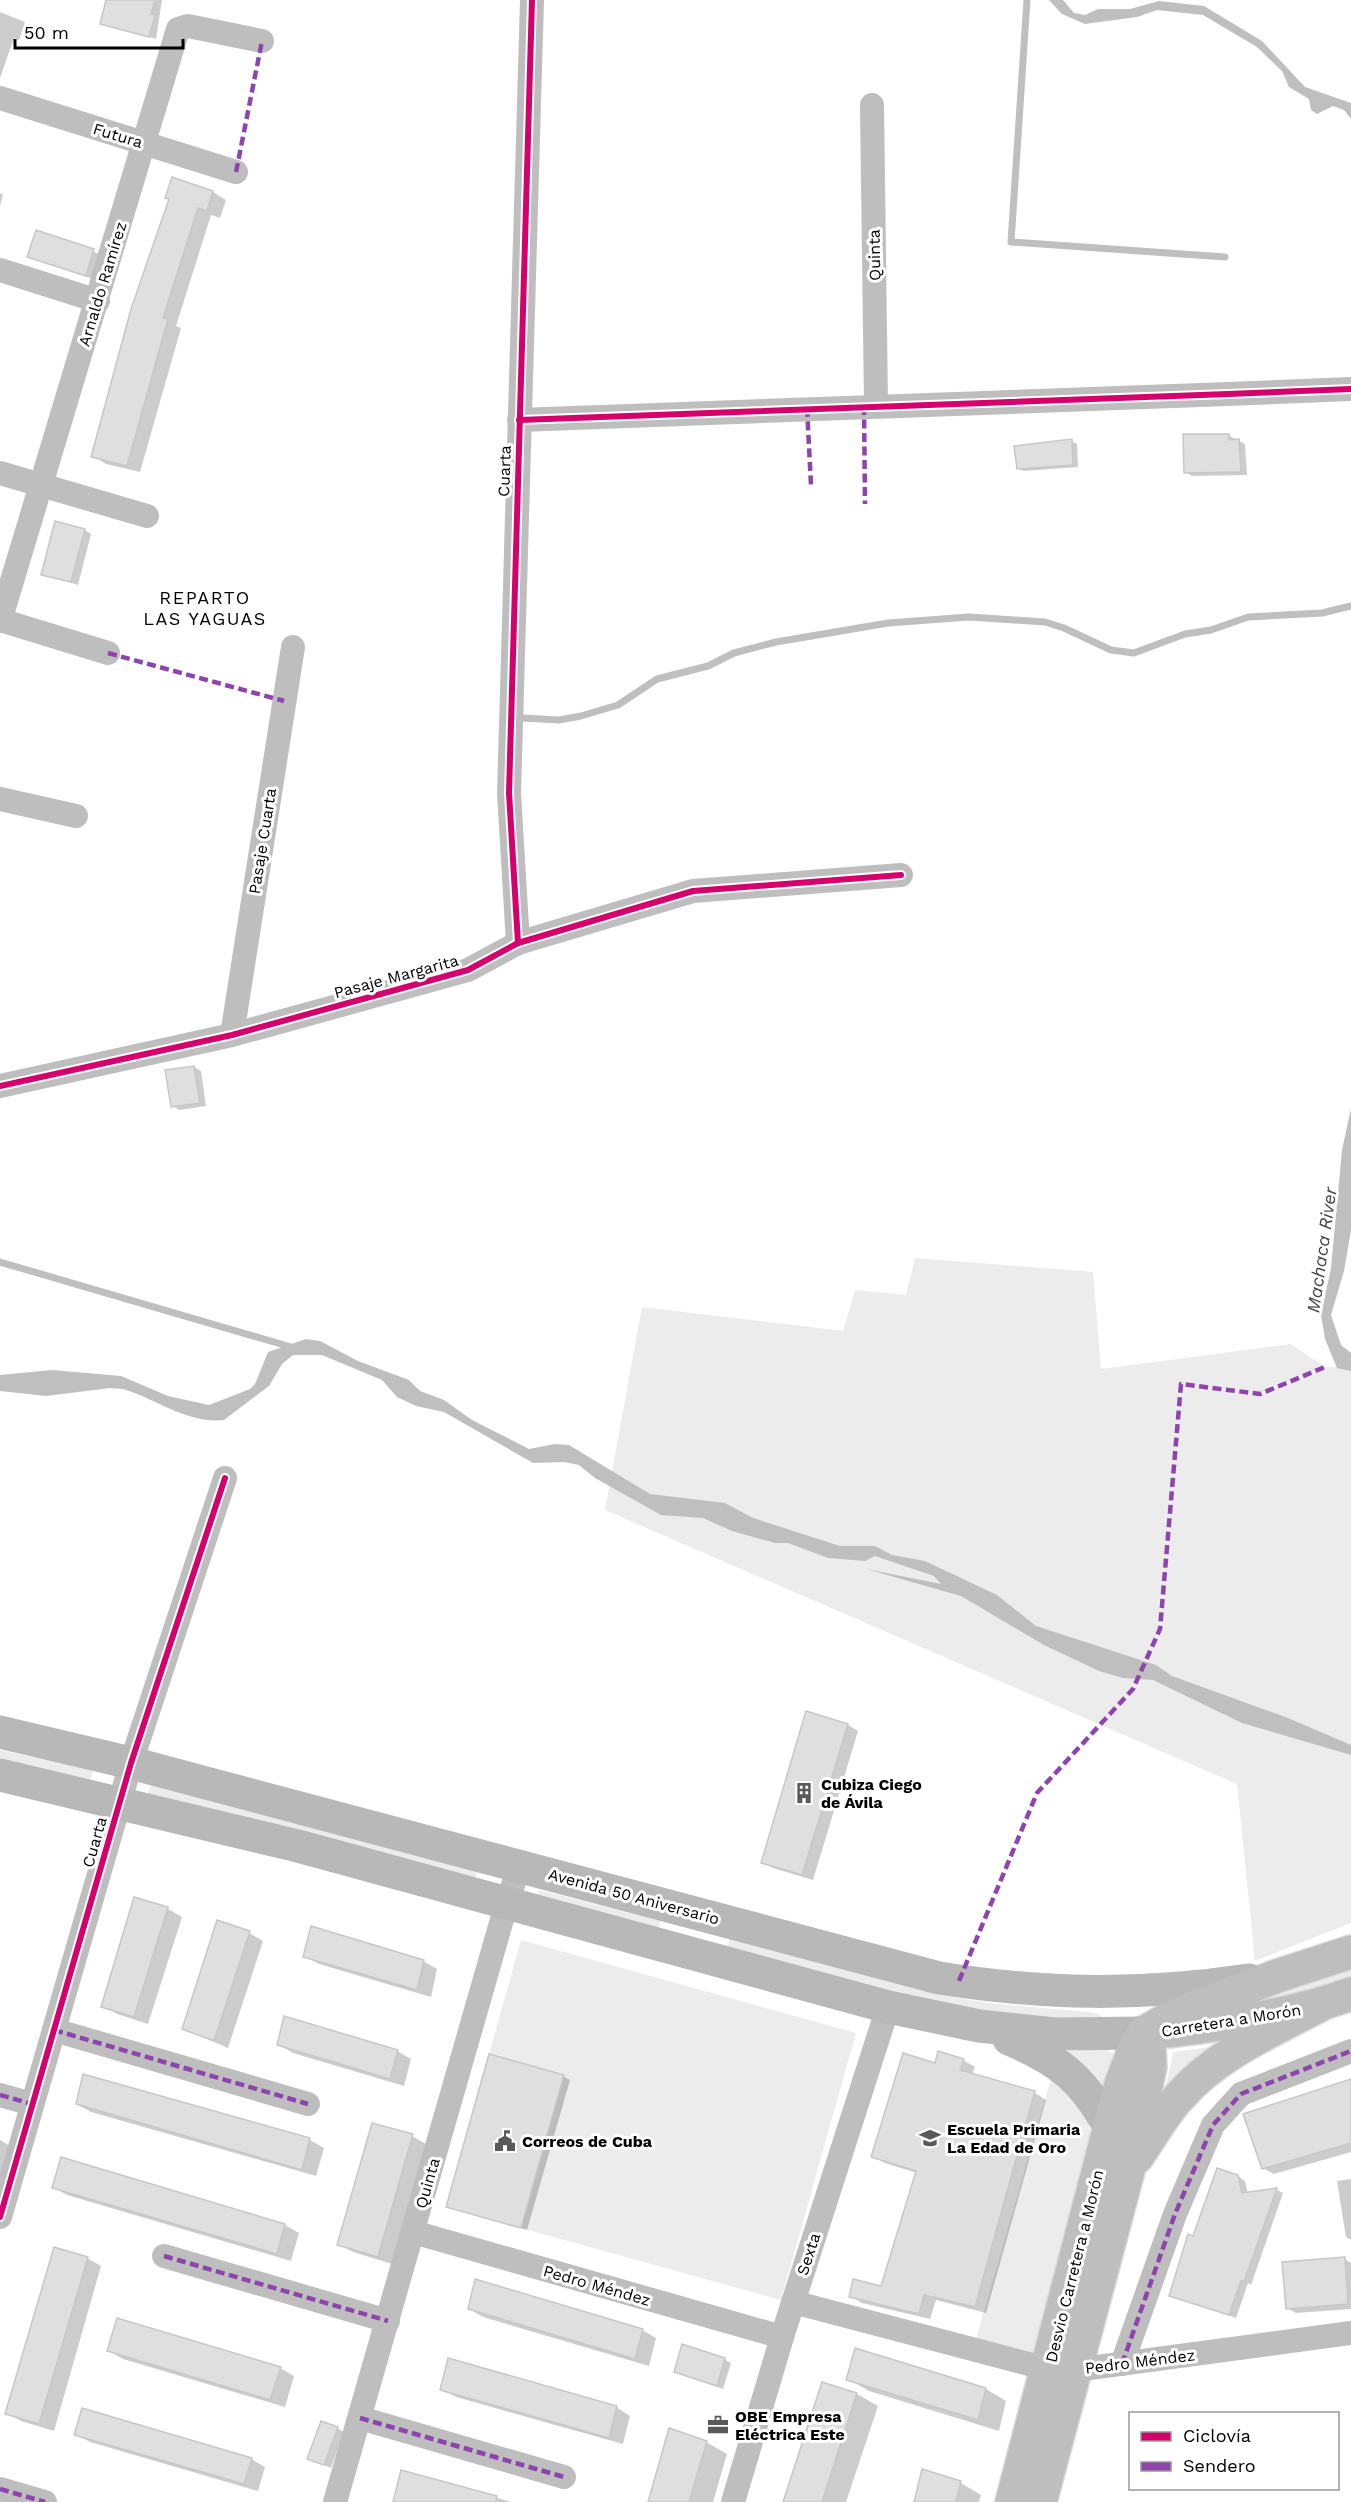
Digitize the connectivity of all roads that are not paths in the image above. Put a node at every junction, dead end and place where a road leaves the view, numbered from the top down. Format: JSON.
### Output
{"nodes":[{"id":1,"x":532,"y":0,"type":"edge"},
{"id":2,"x":262,"y":41,"type":"dead end"},
{"id":3,"x":0,"y":98,"type":"edge"},
{"id":4,"x":872,"y":105,"type":"dead end"},
{"id":5,"x":145,"y":143,"type":"junction"},
{"id":6,"x":236,"y":172,"type":"dead end"},
{"id":7,"x":0,"y":270,"type":"edge"},
{"id":8,"x":98,"y":301,"type":"junction"},
{"id":9,"x":1351,"y":389,"type":"edge"},
{"id":10,"x":876,"y":405,"type":"junction"},
{"id":11,"x":519,"y":420,"type":"junction"},
{"id":12,"x":0,"y":473,"type":"edge"},
{"id":13,"x":40,"y":486,"type":"junction"},
{"id":14,"x":147,"y":516,"type":"dead end"},
{"id":15,"x":0,"y":620,"type":"edge"},
{"id":16,"x":292,"y":647,"type":"dead end"},
{"id":17,"x":108,"y":653,"type":"dead end"},
{"id":18,"x":0,"y":799,"type":"edge"},
{"id":19,"x":76,"y":816,"type":"dead end"},
{"id":20,"x":901,"y":875,"type":"dead end"},
{"id":21,"x":518,"y":943,"type":"junction"},
{"id":22,"x":232,"y":1035,"type":"junction"},
{"id":23,"x":0,"y":1086,"type":"edge"},
{"id":24,"x":225,"y":1479,"type":"dead end"},
{"id":25,"x":0,"y":1732,"type":"edge"},
{"id":26,"x":131,"y":1763,"type":"junction"},
{"id":27,"x":0,"y":1775,"type":"edge"},
{"id":28,"x":120,"y":1802,"type":"junction"},
{"id":29,"x":520,"y":1866,"type":"junction"},
{"id":30,"x":507,"y":1902,"type":"junction"},
{"id":31,"x":704,"y":1915,"type":"junction"},
{"id":32,"x":1351,"y":1952,"type":"edge"},
{"id":33,"x":693,"y":1953,"type":"junction"},
{"id":34,"x":1277,"y":1976,"type":"junction"},
{"id":35,"x":1102,"y":1993,"type":"junction"},
{"id":36,"x":1351,"y":1994,"type":"edge"},
{"id":37,"x":1320,"y":2005,"type":"junction"},
{"id":38,"x":888,"y":2007,"type":"junction"},
{"id":39,"x":979,"y":2026,"type":"junction"},
{"id":40,"x":54,"y":2030,"type":"junction"},
{"id":41,"x":1144,"y":2034,"type":"junction"},
{"id":42,"x":1351,"y":2051,"type":"edge"},
{"id":43,"x":0,"y":2095,"type":"edge"},
{"id":44,"x":32,"y":2104,"type":"junction"},
{"id":45,"x":308,"y":2104,"type":"dead end"},
{"id":46,"x":1109,"y":2126,"type":"junction"},
{"id":47,"x":1128,"y":2171,"type":"junction"},
{"id":48,"x":0,"y":2217,"type":"edge"},
{"id":49,"x":413,"y":2232,"type":"junction"},
{"id":50,"x":164,"y":2256,"type":"dead end"},
{"id":51,"x":793,"y":2302,"type":"junction"},
{"id":52,"x":388,"y":2321,"type":"junction"},
{"id":53,"x":1351,"y":2333,"type":"edge"},
{"id":54,"x":782,"y":2337,"type":"junction"},
{"id":55,"x":1122,"y":2364,"type":"junction"},
{"id":56,"x":1062,"y":2369,"type":"junction"},
{"id":57,"x":360,"y":2418,"type":"junction"},
{"id":58,"x":564,"y":2477,"type":"dead end"},
{"id":59,"x":0,"y":2489,"type":"edge"},
{"id":60,"x":45,"y":2502,"type":"edge"},
{"id":61,"x":335,"y":2502,"type":"edge"},
{"id":62,"x":733,"y":2502,"type":"edge"},
{"id":63,"x":1012,"y":2502,"type":"edge"},
{"id":64,"x":1040,"y":2502,"type":"edge"}],
"edges":[{"from":1,"to":11,"type":"street","name":"Cuarta"},
{"from":2,"to":5,"type":"street","name":"Arnaldo Ramírez"},
{"from":3,"to":5,"type":"street","name":"Futura"},
{"from":4,"to":10,"type":"street","name":"Quinta"},
{"from":5,"to":6,"type":"street","name":"Futura"},
{"from":5,"to":8,"type":"street","name":"Arnaldo Ramírez"},
{"from":7,"to":8,"type":"street"},
{"from":8,"to":13,"type":"street","name":"Arnaldo Ramírez"},
{"from":9,"to":10,"type":"street"},
{"from":10,"to":11,"type":"street"},
{"from":11,"to":21,"type":"street","name":"Cuarta"},
{"from":12,"to":13,"type":"street"},
{"from":13,"to":14,"type":"street"},
{"from":13,"to":15,"type":"street","name":"Arnaldo Ramírez"},
{"from":15,"to":17,"type":"street"},
{"from":16,"to":22,"type":"street","name":"Pasaje Cuarta"},
{"from":18,"to":19,"type":"street"},
{"from":20,"to":21,"type":"street","name":"Pasaje Margarita"},
{"from":21,"to":22,"type":"street","name":"Pasaje Margarita"},
{"from":22,"to":23,"type":"street","name":"Pasaje Margarita"},
{"from":24,"to":26,"type":"street","name":"Cuarta"},
{"from":25,"to":26,"type":"main road","name":"Avenida 50 Aniversario"},
{"from":26,"to":28,"type":"street","name":"Cuarta"},
{"from":26,"to":29,"type":"main road","name":"Avenida 50 Aniversario"},
{"from":27,"to":28,"type":"main road"},
{"from":28,"to":30,"type":"main road"},
{"from":28,"to":40,"type":"street","name":"Cuarta"},
{"from":29,"to":30,"type":"street","name":"Quinta"},
{"from":29,"to":31,"type":"main road","name":"Avenida 50 Aniversario"},
{"from":30,"to":33,"type":"main road"},
{"from":30,"to":49,"type":"street","name":"Quinta"},
{"from":31,"to":33,"type":"main road"},
{"from":31,"to":35,"type":"main road","name":"Avenida 50 Aniversario"},
{"from":32,"to":34,"type":"main road"},
{"from":33,"to":38,"type":"main road"},
{"from":34,"to":35,"type":"main road","name":"Avenida 50 Aniversario"},
{"from":34,"to":41,"type":"main road"},
{"from":35,"to":41,"type":"main road"},
{"from":36,"to":37,"type":"main road","name":"Carretera a Morón"},
{"from":37,"to":41,"type":"main road","name":"Carretera a Morón"},
{"from":37,"to":47,"type":"main road"},
{"from":38,"to":39,"type":"main road"},
{"from":38,"to":51,"type":"street","name":"Sexta"},
{"from":39,"to":41,"type":"main road"},
{"from":39,"to":46,"type":"main road"},
{"from":40,"to":44,"type":"street","name":"Cuarta"},
{"from":40,"to":45,"type":"street"},
{"from":41,"to":46,"type":"main road","name":"Desvio Carretera a Morón"},
{"from":41,"to":47,"type":"main road","name":"Desvio Carretera a Morón"},
{"from":42,"to":55,"type":"street"},
{"from":43,"to":44,"type":"street"},
{"from":44,"to":48,"type":"street","name":"Cuarta"},
{"from":46,"to":56,"type":"main road","name":"Desvio Carretera a Morón"},
{"from":47,"to":56,"type":"main road","name":"Desvio Carretera a Morón"},
{"from":49,"to":52,"type":"street","name":"Quinta"},
{"from":49,"to":54,"type":"street","name":"Pedro Méndez"},
{"from":50,"to":52,"type":"street"},
{"from":51,"to":54,"type":"street","name":"Sexta"},
{"from":51,"to":56,"type":"street","name":"Pedro Méndez"},
{"from":52,"to":57,"type":"street","name":"Quinta"},
{"from":53,"to":55,"type":"street","name":"Pedro Méndez"},
{"from":54,"to":62,"type":"street","name":"Sexta"},
{"from":55,"to":56,"type":"street","name":"Pedro Méndez"},
{"from":56,"to":63,"type":"main road","name":"Desvio Carretera a Morón"},
{"from":56,"to":64,"type":"main road","name":"Desvio Carretera a Morón"},
{"from":57,"to":58,"type":"street"},
{"from":57,"to":61,"type":"street","name":"Quinta"},
{"from":59,"to":60,"type":"street"}]}
